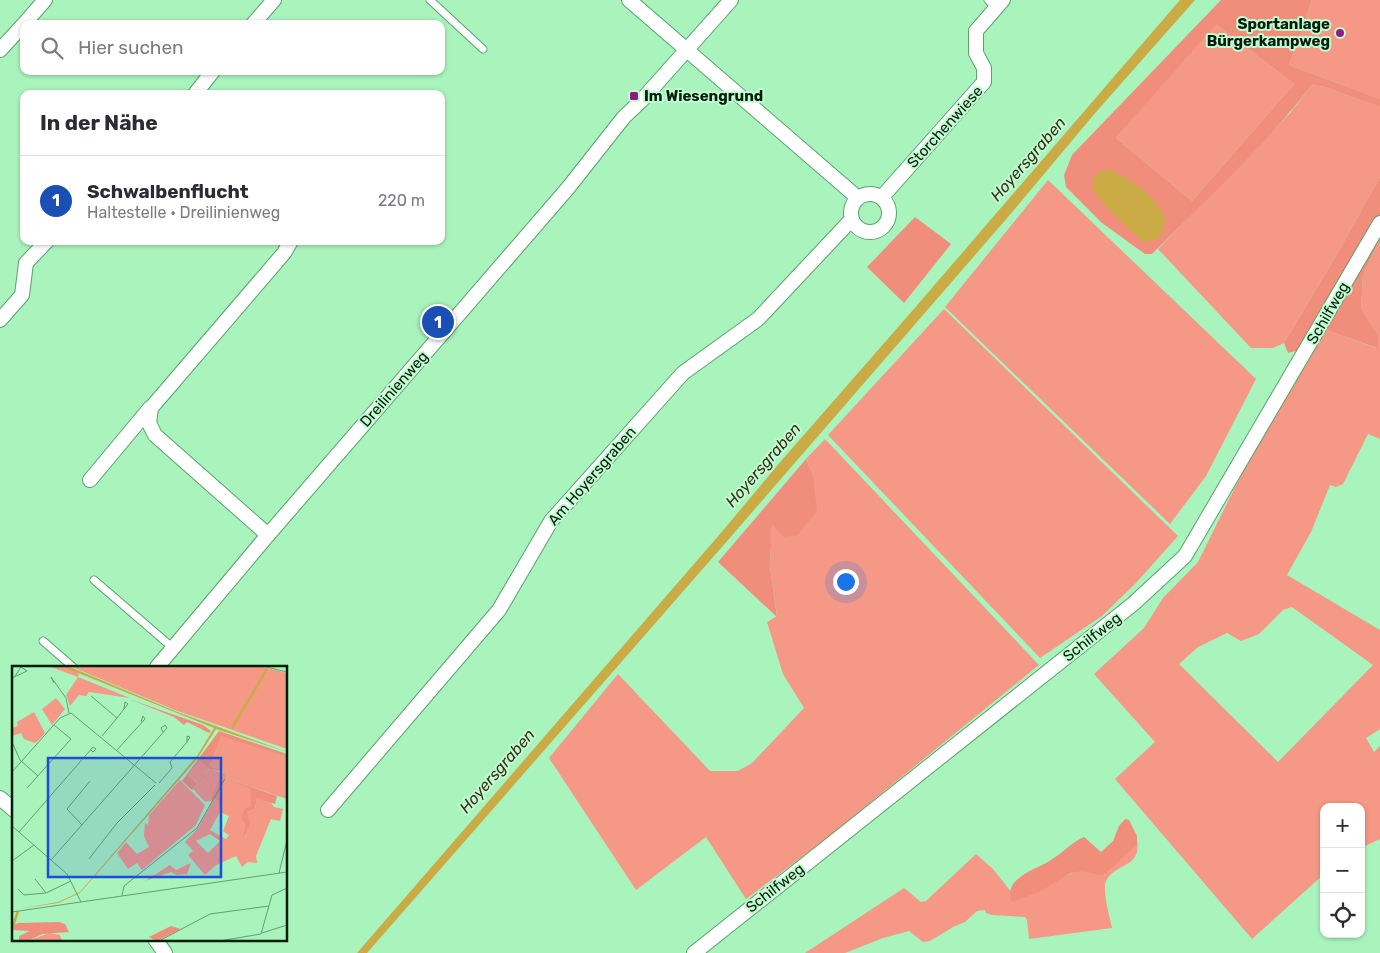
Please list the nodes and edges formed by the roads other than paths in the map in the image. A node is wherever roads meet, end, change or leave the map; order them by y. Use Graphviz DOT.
graph roads {
  1 [pos="45,0"];
  2 [pos="274,0"];
  3 [pos="430,0"];
  4 [pos="629,0"];
  5 [pos="731,0"];
  6 [pos="995,3"];
  7 [pos="28,20"];
  8 [pos="256,20"];
  9 [pos="20,28"];
  10 [pos="484,49"];
  11 [pos="687,49"];
  12 [pos="0,50"];
  13 [pos="210,75"];
  14 [pos="198,90"];
  15 [pos="882,197"];
  16 [pos="858,198"];
  17 [pos="852,219"];
  18 [pos="1380,223"];
  19 [pos="43,245"];
  20 [pos="289,245"];
  21 [pos="0,320"];
  22 [pos="151,408"];
  23 [pos="90,480"];
  24 [pos="268,535"];
  25 [pos="94,580"];
  26 [pos="43,641"];
  27 [pos="173,648"];
  28 [pos="72,666"];
  29 [pos="158,666"];
  30 [pos="0,798"];
  31 [pos="12,808"];
  32 [pos="328,810"];
  33 [pos="156,940"];
  34 [pos="165,953"];
  35 [pos="694,953"];
  1 -- 7 [label="street"];
  2 -- 8 [label="street"];
  3 -- 10 [label="lane"];
  4 -- 11 [label="street"];
  5 -- 11 [label="street, Dreilinienweg"];
  6 -- 15 [label="street, Storchenwiese"];
  9 -- 12 [label="street"];
  11 -- 16 [label="street"];
  11 -- 24 [label="street, Dreilinienweg"];
  13 -- 14 [label="street"];
  15 -- 16 [label="street"];
  15 -- 17 [label="street"];
  16 -- 17 [label="street"];
  17 -- 32 [label="street, Am Hoyersgraben"];
  18 -- 35 [label="street, Schilfweg"];
  19 -- 21 [label="street"];
  20 -- 22 [label="street"];
  22 -- 23 [label="street"];
  22 -- 24 [label="street"];
  24 -- 27 [label="street, Dreilinienweg"];
  25 -- 27 [label="lane"];
  26 -- 28 [label="lane"];
  27 -- 29 [label="street, Dreilinienweg"];
  30 -- 31 [label="street"];
  33 -- 34 [label="street"];
}
